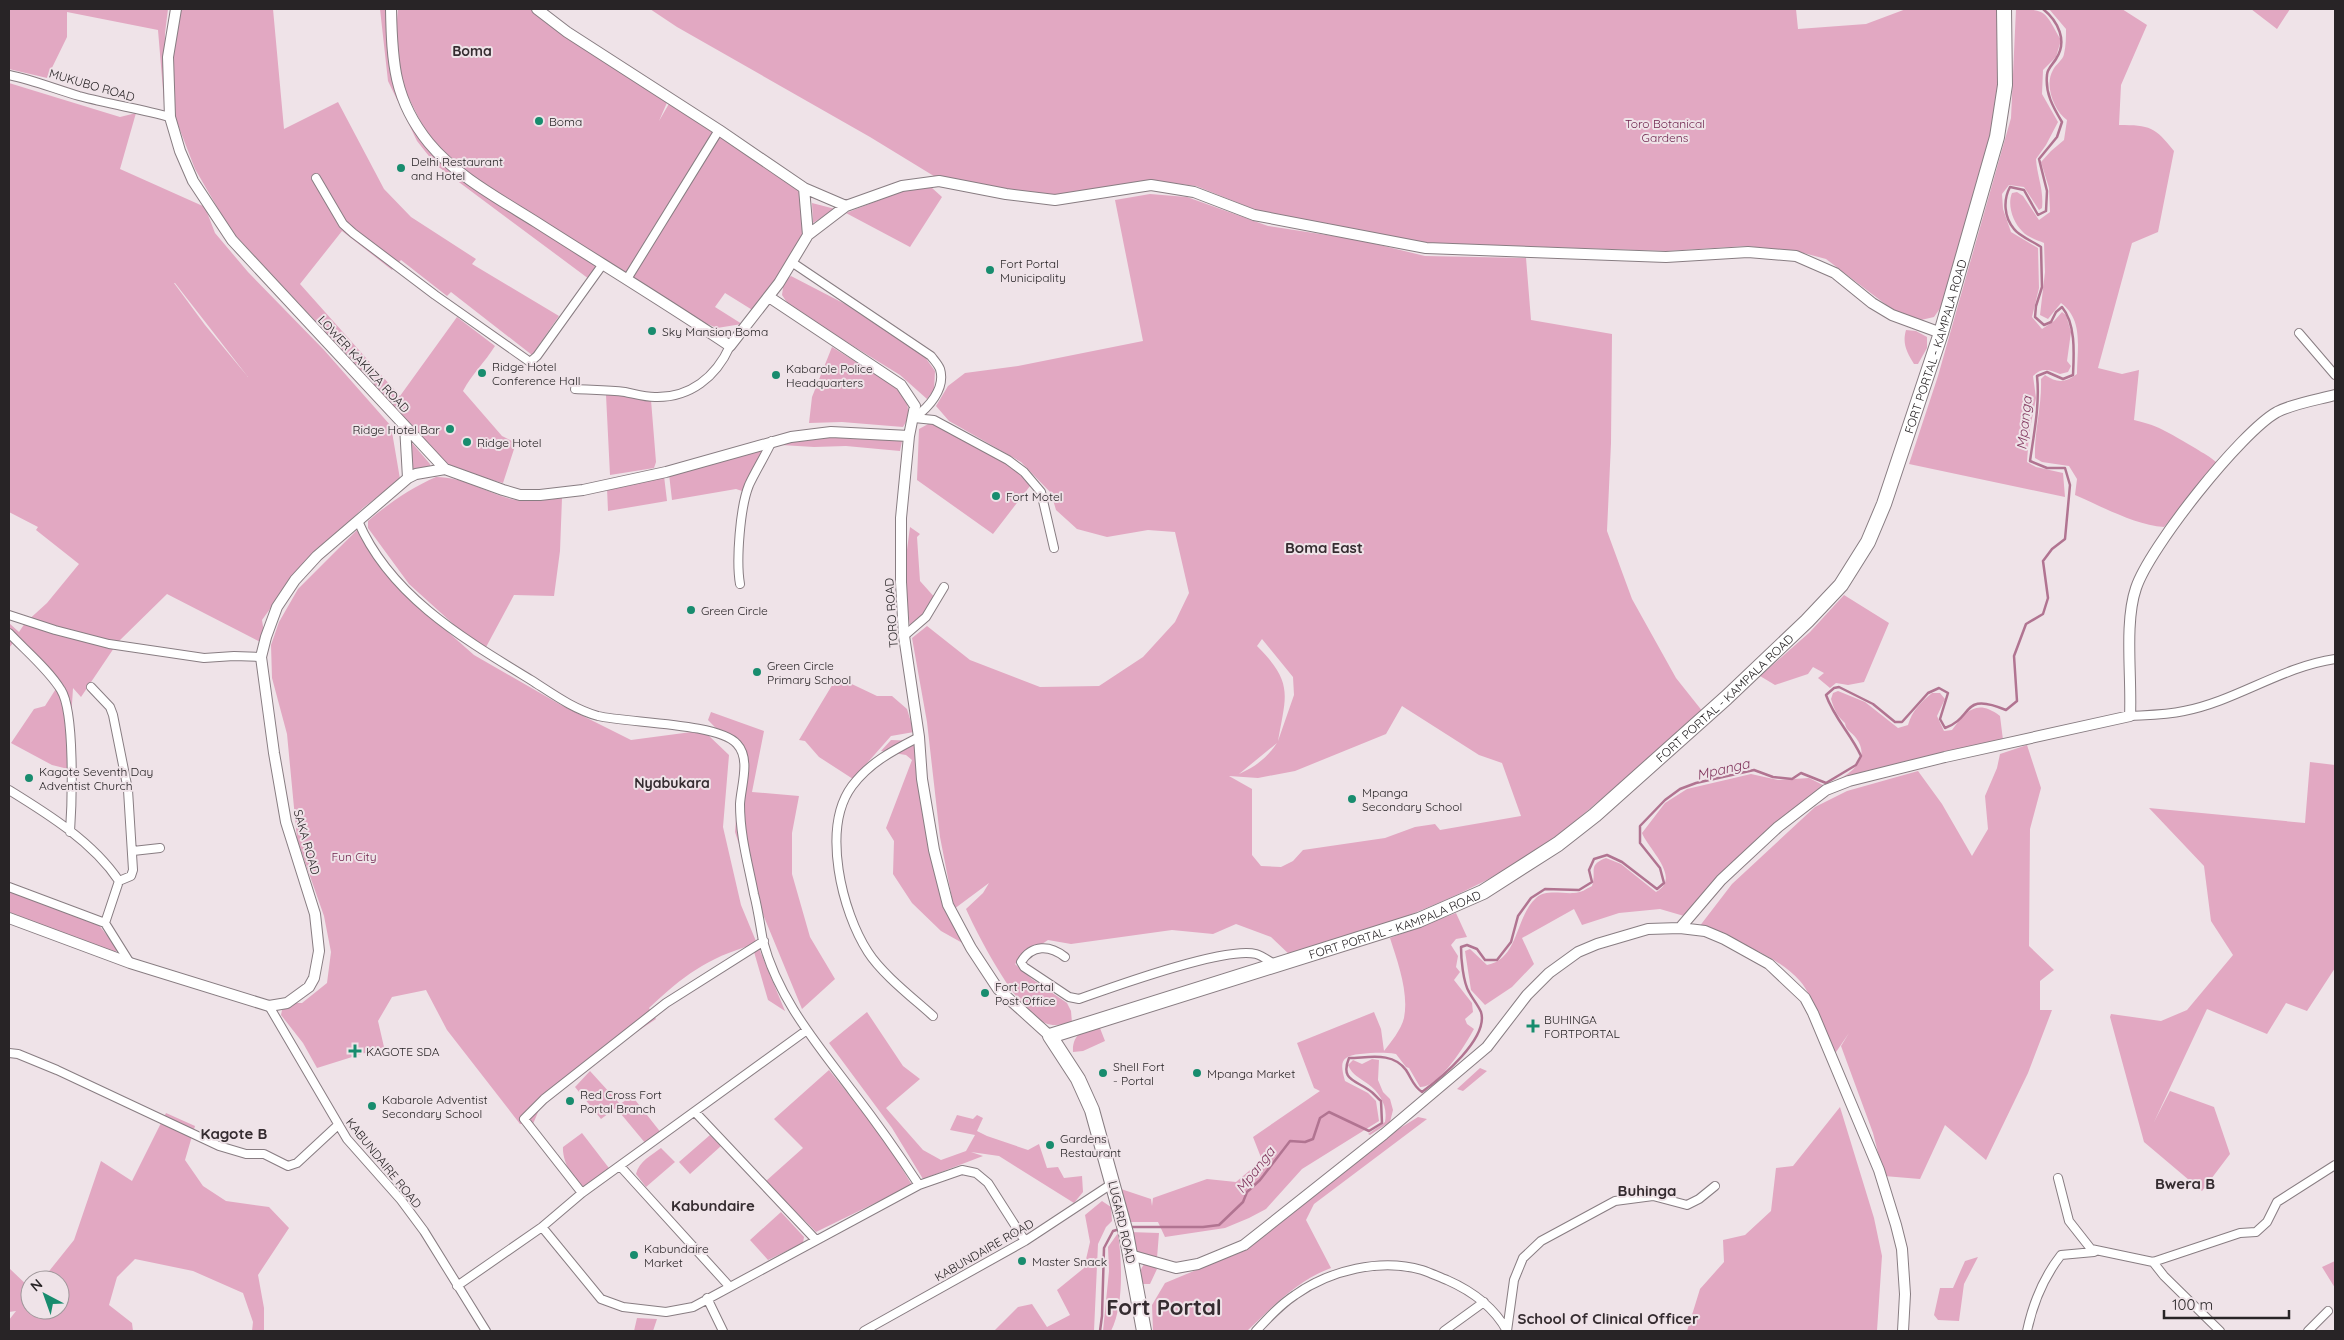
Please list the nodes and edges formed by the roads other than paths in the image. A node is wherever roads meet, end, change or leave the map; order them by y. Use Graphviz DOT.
graph roads {
  1 [pos="176,9"];
  2 [pos="391,9"];
  3 [pos="537,9"];
  4 [pos="2004,9"];
  5 [pos="9,75"];
  6 [pos="170,117"];
  7 [pos="719,130"];
  8 [pos="316,178"];
  9 [pos="804,188"];
  10 [pos="846,206"];
  11 [pos="808,235"];
  12 [pos="793,262"];
  13 [pos="603,264"];
  14 [pos="627,279"];
  15 [pos="769,297"];
  16 [pos="1941,333"];
  17 [pos="2299,333"];
  18 [pos="730,346"];
  19 [pos="2335,375"];
  20 [pos="575,389"];
  21 [pos="2335,397"];
  22 [pos="914,418"];
  23 [pos="405,426"];
  24 [pos="909,436"];
  25 [pos="772,441"];
  26 [pos="445,469"];
  27 [pos="408,478"];
  28 [pos="358,520"];
  29 [pos="1054,548"];
  30 [pos="740,584"];
  31 [pos="944,587"];
  32 [pos="9,615"];
  33 [pos="9,633"];
  34 [pos="904,636"];
  35 [pos="261,657"];
  36 [pos="2335,659"];
  37 [pos="91,687"];
  38 [pos="2130,716"];
  39 [pos="919,737"];
  40 [pos="9,790"];
  41 [pos="70,832"];
  42 [pos="160,848"];
  43 [pos="133,851"];
  44 [pos="119,881"];
  45 [pos="9,887"];
  46 [pos="9,918"];
  47 [pos="105,923"];
  48 [pos="1680,928"];
  49 [pos="764,941"];
  50 [pos="1065,957"];
  51 [pos="130,964"];
  52 [pos="1276,965"];
  53 [pos="269,1006"];
  54 [pos="933,1016"];
  55 [pos="807,1030"];
  56 [pos="1050,1036"];
  57 [pos="9,1053"];
  58 [pos="695,1112"];
  59 [pos="338,1125"];
  60 [pos="2335,1165"];
  61 [pos="620,1166"];
  62 [pos="2058,1178"];
  63 [pos="1113,1183"];
  64 [pos="919,1185"];
  65 [pos="1715,1186"];
  66 [pos="582,1193"];
  67 [pos="542,1227"];
  68 [pos="816,1240"];
  69 [pos="1025,1241"];
  70 [pos="2094,1252"];
  71 [pos="1130,1255"];
  72 [pos="2153,1262"];
  73 [pos="457,1286"];
  74 [pos="730,1286"];
  75 [pos="707,1298"];
  76 [pos="1484,1302"];
  77 [pos="2328,1311"];
  78 [pos="486,1331"];
  79 [pos="723,1331"];
  80 [pos="864,1331"];
  81 [pos="1144,1331"];
  82 [pos="1256,1331"];
  83 [pos="1444,1331"];
  84 [pos="1507,1331"];
  85 [pos="1902,1331"];
  86 [pos="2028,1331"];
  87 [pos="2220,1331"];
  88 [pos="2308,1331"];
  1 -- 6 [label="main road, LOWER KAKIIZA ROAD"];
  2 -- 13 [label="main road"];
  3 -- 7 [label="main road"];
  4 -- 16 [label="highway, FORT PORTAL - KAMPALA ROAD"];
  5 -- 6 [label="street, MUKUBO ROAD"];
  6 -- 23 [label="main road, LOWER KAKIIZA ROAD"];
  7 -- 9 [label="main road"];
  7 -- 14 [label="street"];
  8 -- 13 [label="street"];
  9 -- 10 [label="main road"];
  9 -- 11 [label="main road"];
  10 -- 11 [label="main road"];
  10 -- 16 [label="main road"];
  11 -- 12 [label="main road"];
  12 -- 15 [label="main road"];
  12 -- 22 [label="street"];
  13 -- 14 [label="main road"];
  14 -- 18 [label="main road"];
  15 -- 18 [label="main road"];
  15 -- 22 [label="main road, TORO ROAD"];
  16 -- 52 [label="highway, FORT PORTAL - KAMPALA ROAD"];
  17 -- 19 [label="street"];
  18 -- 20 [label="street"];
  21 -- 38 [label="main road"];
  22 -- 24 [label="main road, TORO ROAD"];
  22 -- 29 [label="street"];
  23 -- 26 [label="main road, LOWER KAKIIZA ROAD"];
  23 -- 27 [label="main road"];
  24 -- 25 [label="main road, LOWER KAKIIZA ROAD"];
  24 -- 34 [label="main road, TORO ROAD"];
  25 -- 26 [label="main road, LOWER KAKIIZA ROAD"];
  25 -- 30 [label="street"];
  26 -- 27 [label="main road, SAKA ROAD"];
  27 -- 28 [label="main road, SAKA ROAD"];
  28 -- 35 [label="main road, SAKA ROAD"];
  28 -- 49 [label="street"];
  31 -- 34 [label="street"];
  32 -- 35 [label="street"];
  33 -- 41 [label="street"];
  34 -- 39 [label="main road, TORO ROAD"];
  35 -- 53 [label="main road, SAKA ROAD"];
  36 -- 38 [label="street"];
  37 -- 43 [label="street"];
  38 -- 48 [label="main road"];
  39 -- 54 [label="street"];
  39 -- 56 [label="main road, TORO ROAD"];
  40 -- 41 [label="street"];
  41 -- 44 [label="street"];
  42 -- 43 [label="street"];
  43 -- 44 [label="street"];
  44 -- 47 [label="street"];
  45 -- 47 [label="street"];
  46 -- 51 [label="main road"];
  47 -- 51 [label="street"];
  48 -- 71 [label="main road"];
  48 -- 85 [label="main road"];
  49 -- 55 [label="street"];
  49 -- 66 [label="street"];
  50 -- 52 [label="street"];
  51 -- 53 [label="main road"];
  52 -- 56 [label="highway, FORT PORTAL - KAMPALA ROAD"];
  53 -- 59 [label="street, KABUNDAIRE ROAD"];
  55 -- 58 [label="street"];
  55 -- 64 [label="street"];
  56 -- 63 [label="highway, LUGARD ROAD"];
  57 -- 59 [label="street"];
  58 -- 61 [label="street"];
  58 -- 68 [label="street"];
  59 -- 73 [label="street, KABUNDAIRE ROAD"];
  60 -- 72 [label="street"];
  61 -- 66 [label="street"];
  61 -- 74 [label="street"];
  62 -- 70 [label="street"];
  63 -- 69 [label="street, KABUNDAIRE ROAD"];
  63 -- 71 [label="highway, LUGARD ROAD"];
  64 -- 68 [label="street"];
  64 -- 69 [label="street"];
  65 -- 84 [label="street"];
  66 -- 67 [label="street"];
  67 -- 73 [label="street"];
  67 -- 75 [label="street"];
  68 -- 74 [label="street"];
  69 -- 80 [label="street, KABUNDAIRE ROAD"];
  70 -- 72 [label="street"];
  70 -- 86 [label="street"];
  71 -- 81 [label="highway, LUGARD ROAD"];
  72 -- 87 [label="street"];
  73 -- 78 [label="street, KABUNDAIRE ROAD"];
  74 -- 75 [label="street"];
  75 -- 79 [label="street"];
  76 -- 82 [label="street"];
  76 -- 83 [label="street"];
  76 -- 84 [label="street"];
  77 -- 88 [label="street"];
}
